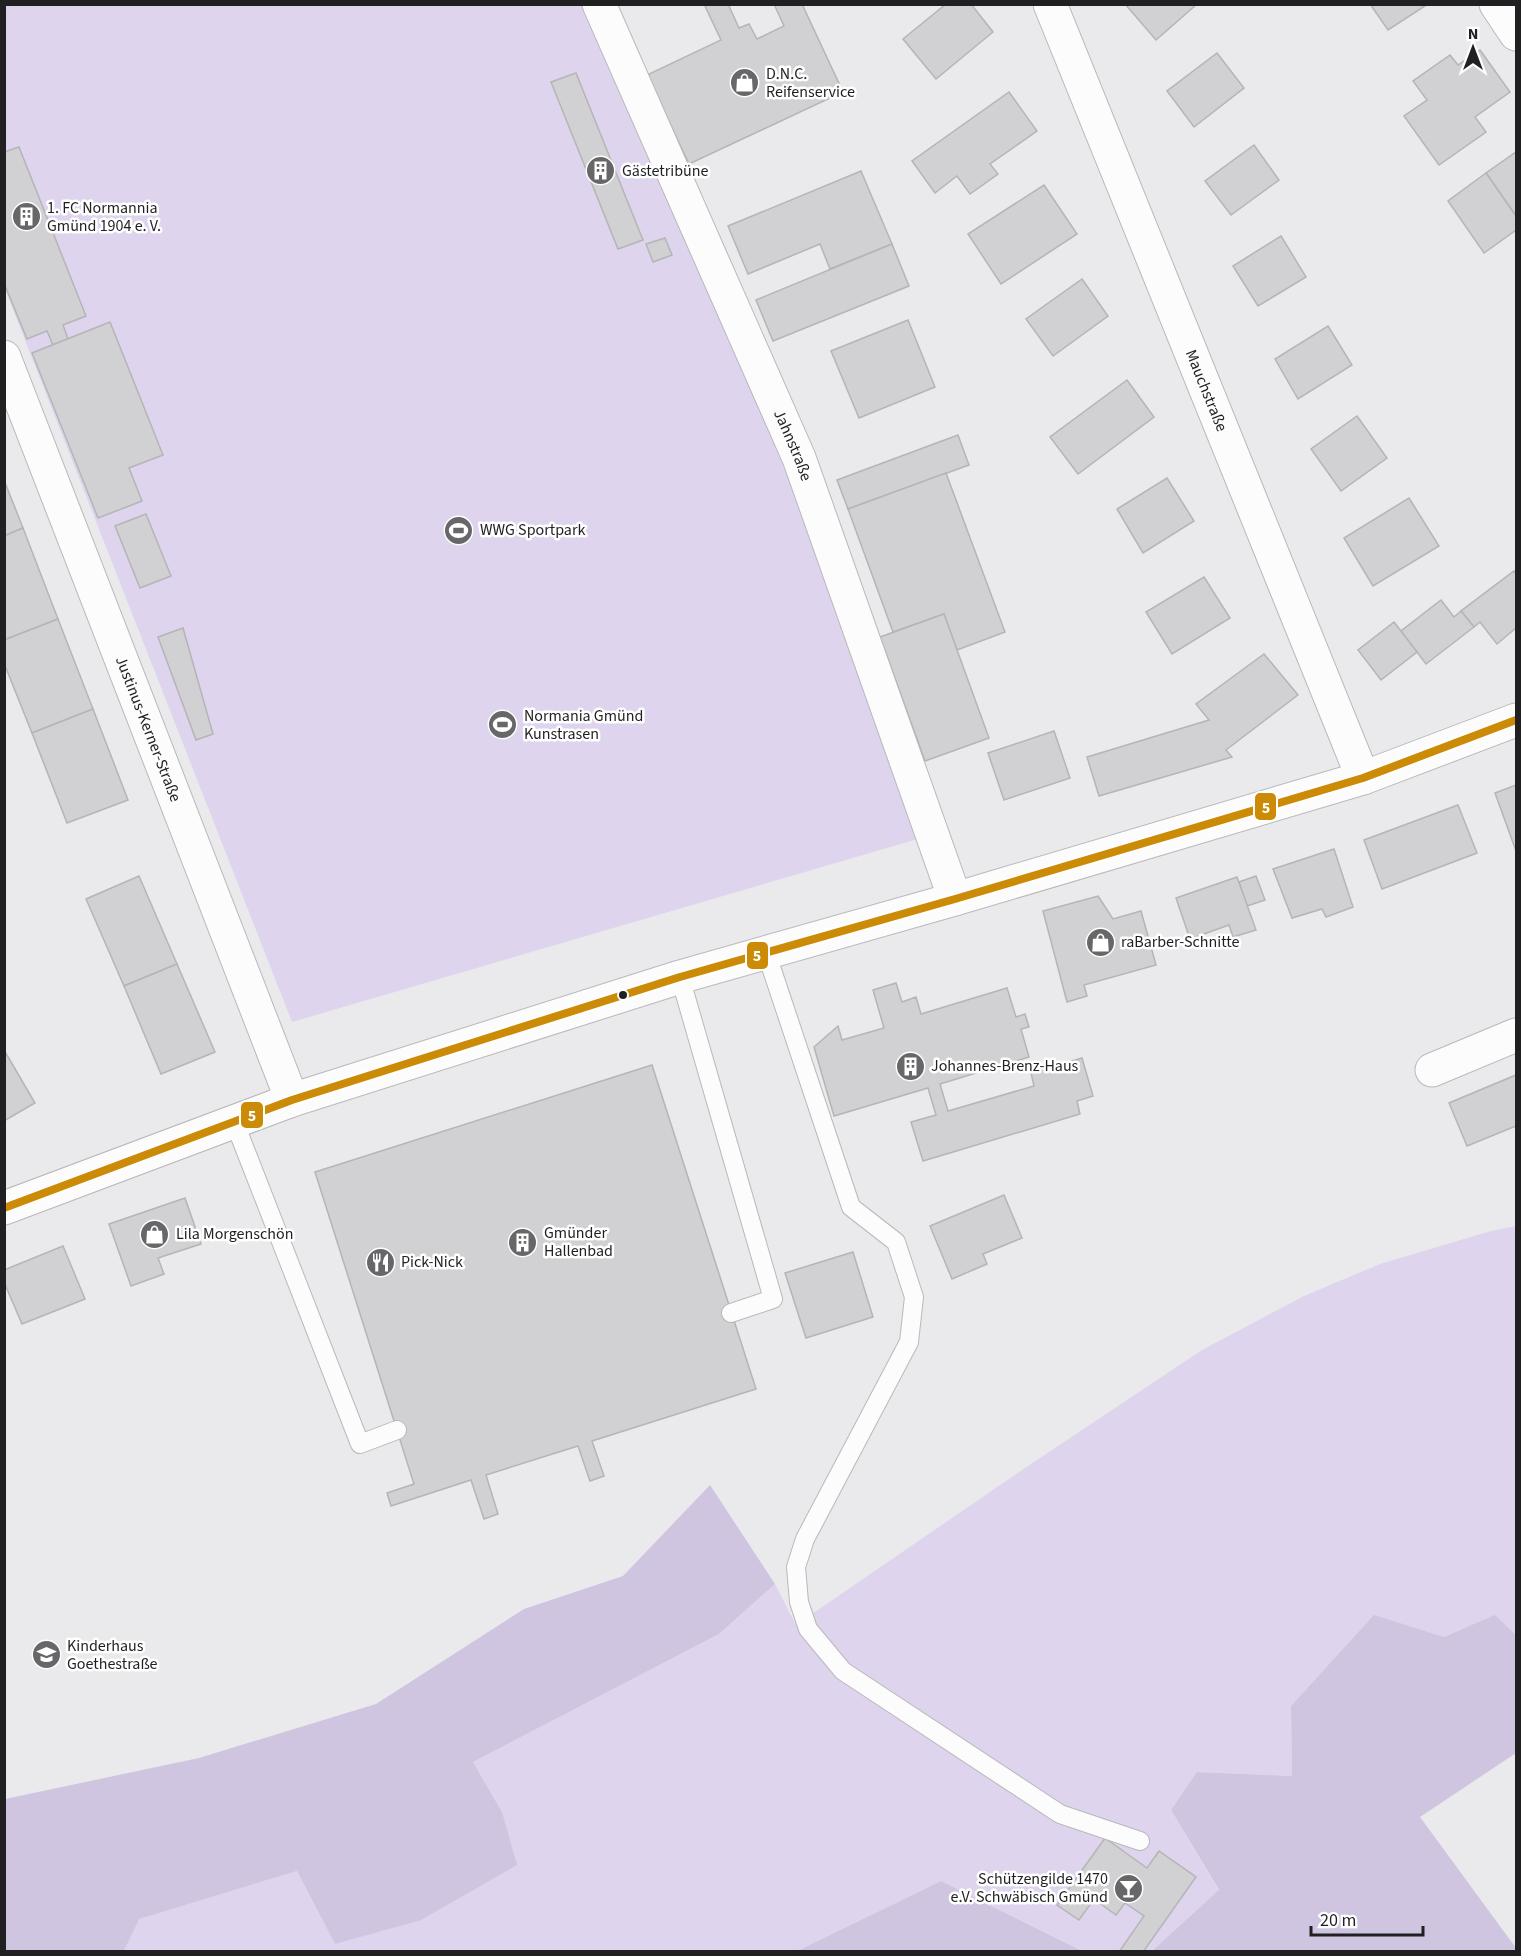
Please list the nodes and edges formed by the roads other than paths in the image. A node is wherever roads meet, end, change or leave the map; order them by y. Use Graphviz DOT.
graph roads {
  1 [pos="599,4"];
  2 [pos="1050,4"];
  3 [pos="1496,4"];
  4 [pos="1516,34"];
  5 [pos="4,357"];
  6 [pos="1516,720"];
  7 [pos="1363,778"];
  8 [pos="955,899"];
  9 [pos="766,952"];
  10 [pos="680,977"];
  11 [pos="1516,1035"];
  12 [pos="1432,1070"];
  13 [pos="292,1100"];
  14 [pos="234,1121"];
  15 [pos="4,1208"];
  16 [pos="731,1313"];
  17 [pos="397,1430"];
  18 [pos="1140,1841"];
  1 -- 8 [label="street, Jahnstraße"];
  2 -- 7 [label="street, Mauchstraße"];
  3 -- 4 [label="street"];
  5 -- 13 [label="street, Justinus-Kerner-Straße"];
  6 -- 7 [label="street"];
  7 -- 8 [label="street"];
  8 -- 9 [label="street"];
  9 -- 10 [label="street"];
  9 -- 18 [label="lane"];
  10 -- 13 [label="street"];
  10 -- 16 [label="lane"];
  11 -- 12 [label="street"];
  13 -- 14 [label="street"];
  14 -- 15 [label="street"];
  14 -- 17 [label="lane"];
}
